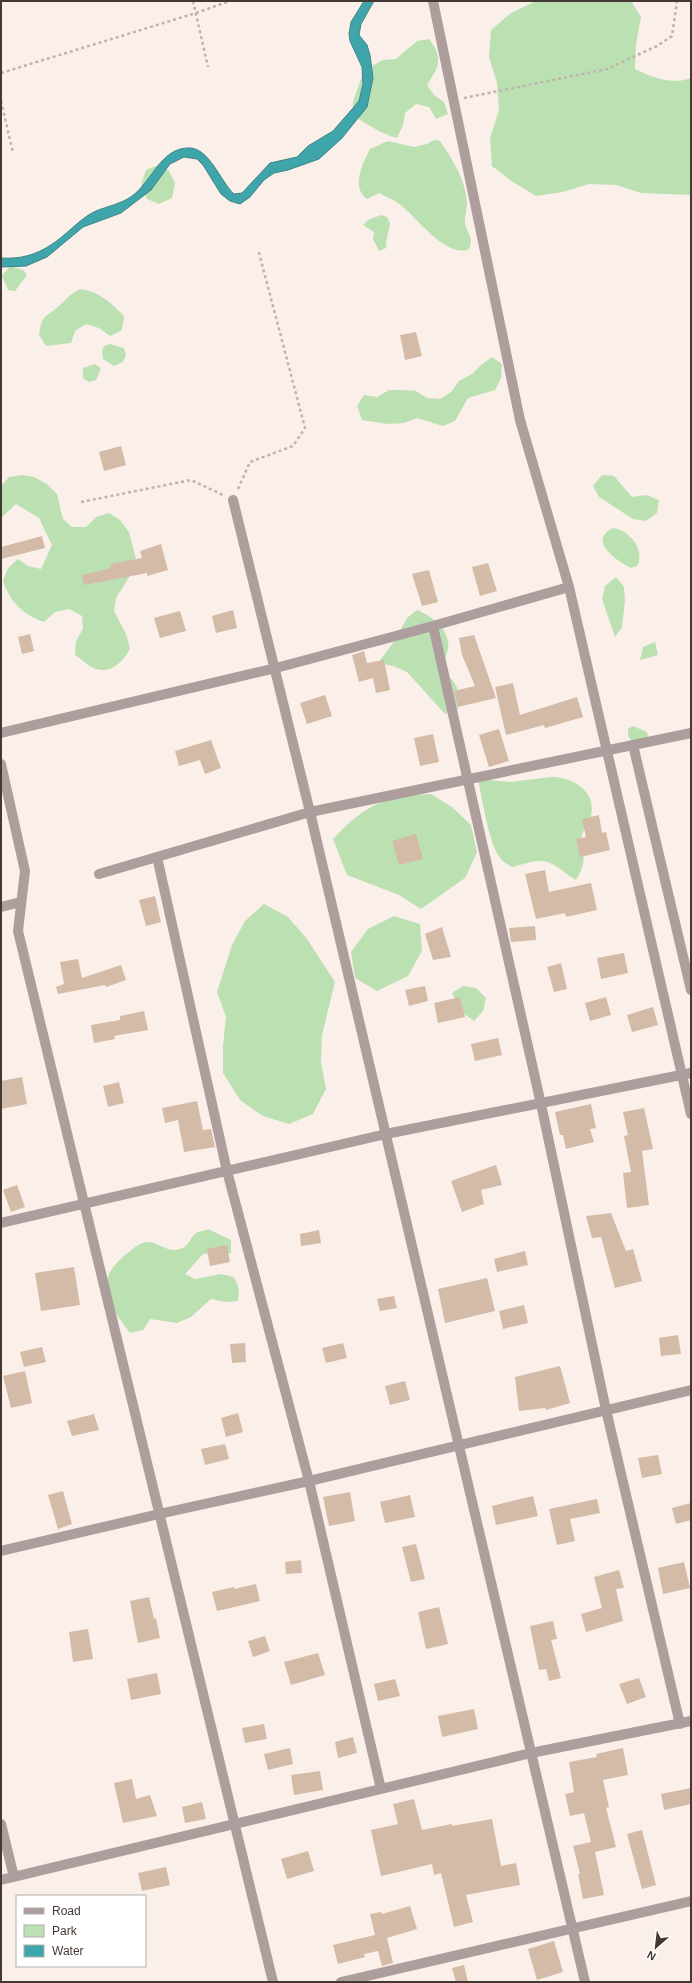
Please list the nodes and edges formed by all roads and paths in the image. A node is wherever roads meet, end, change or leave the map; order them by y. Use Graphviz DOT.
graph roads {
  1 [pos="193,1"];
  2 [pos="230,1"];
  3 [pos="433,1"];
  4 [pos="677,1"];
  5 [pos="196,13"];
  6 [pos="208,68"];
  7 [pos="1,73"];
  8 [pos="455,100"];
  9 [pos="1,101"];
  10 [pos="14,153"];
  11 [pos="258,249"];
  12 [pos="232,500"];
  13 [pos="81,502"];
  14 [pos="570,587"];
  15 [pos="433,626"];
  16 [pos="276,668"];
  17 [pos="1,733"];
  18 [pos="691,733"];
  19 [pos="633,745"];
  20 [pos="607,750"];
  21 [pos="1,764"];
  22 [pos="467,778"];
  23 [pos="310,812"];
  24 [pos="157,857"];
  25 [pos="98,874"];
  26 [pos="22,902"];
  27 [pos="1,907"];
  28 [pos="691,990"];
  29 [pos="686,1074"];
  30 [pos="541,1104"];
  31 [pos="691,1114"];
  32 [pos="386,1134"];
  33 [pos="227,1171"];
  34 [pos="84,1204"];
  35 [pos="1,1223"];
  36 [pos="691,1390"];
  37 [pos="606,1410"];
  38 [pos="459,1444"];
  39 [pos="309,1481"];
  40 [pos="159,1514"];
  41 [pos="1,1551"];
  42 [pos="691,1722"];
  43 [pos="680,1724"];
  44 [pos="531,1753"];
  45 [pos="382,1789"];
  46 [pos="1,1824"];
  47 [pos="234,1824"];
  48 [pos="14,1877"];
  49 [pos="1,1880"];
  50 [pos="691,1902"];
  51 [pos="572,1928"];
  52 [pos="273,1982"];
  53 [pos="341,1982"];
  54 [pos="585,1982"];
  1 -- 5 [label="path"];
  2 -- 5 [label="path"];
  3 -- 8 [label="street"];
  4 -- 8 [label="path"];
  5 -- 6 [label="path"];
  5 -- 7 [label="path"];
  8 -- 14 [label="street"];
  9 -- 10 [label="path"];
  11 -- 12 [label="path"];
  12 -- 13 [label="path"];
  12 -- 16 [label="street"];
  14 -- 15 [label="street"];
  14 -- 20 [label="street"];
  15 -- 16 [label="street"];
  15 -- 22 [label="street"];
  16 -- 17 [label="street"];
  16 -- 23 [label="street"];
  18 -- 19 [label="street"];
  19 -- 20 [label="street"];
  19 -- 28 [label="street"];
  20 -- 22 [label="street"];
  20 -- 29 [label="street"];
  21 -- 26 [label="street"];
  22 -- 23 [label="street"];
  22 -- 30 [label="street"];
  23 -- 24 [label="street"];
  23 -- 32 [label="street"];
  24 -- 25 [label="street"];
  24 -- 33 [label="street"];
  26 -- 27 [label="street"];
  26 -- 34 [label="street"];
  29 -- 30 [label="street"];
  29 -- 31 [label="street"];
  30 -- 32 [label="street"];
  30 -- 37 [label="street"];
  32 -- 33 [label="street"];
  32 -- 38 [label="street"];
  33 -- 34 [label="street"];
  33 -- 39 [label="street"];
  34 -- 35 [label="street"];
  34 -- 40 [label="street"];
  36 -- 37 [label="street"];
  37 -- 38 [label="street"];
  37 -- 43 [label="street"];
  38 -- 39 [label="street"];
  38 -- 44 [label="street"];
  39 -- 40 [label="street"];
  39 -- 45 [label="street"];
  40 -- 41 [label="street"];
  40 -- 47 [label="street"];
  42 -- 43 [label="street"];
  43 -- 44 [label="street"];
  44 -- 45 [label="street"];
  44 -- 51 [label="street"];
  45 -- 47 [label="street"];
  46 -- 48 [label="street"];
  47 -- 48 [label="street"];
  47 -- 52 [label="street"];
  48 -- 49 [label="street"];
  50 -- 51 [label="street"];
  51 -- 53 [label="street"];
  51 -- 54 [label="street"];
}
